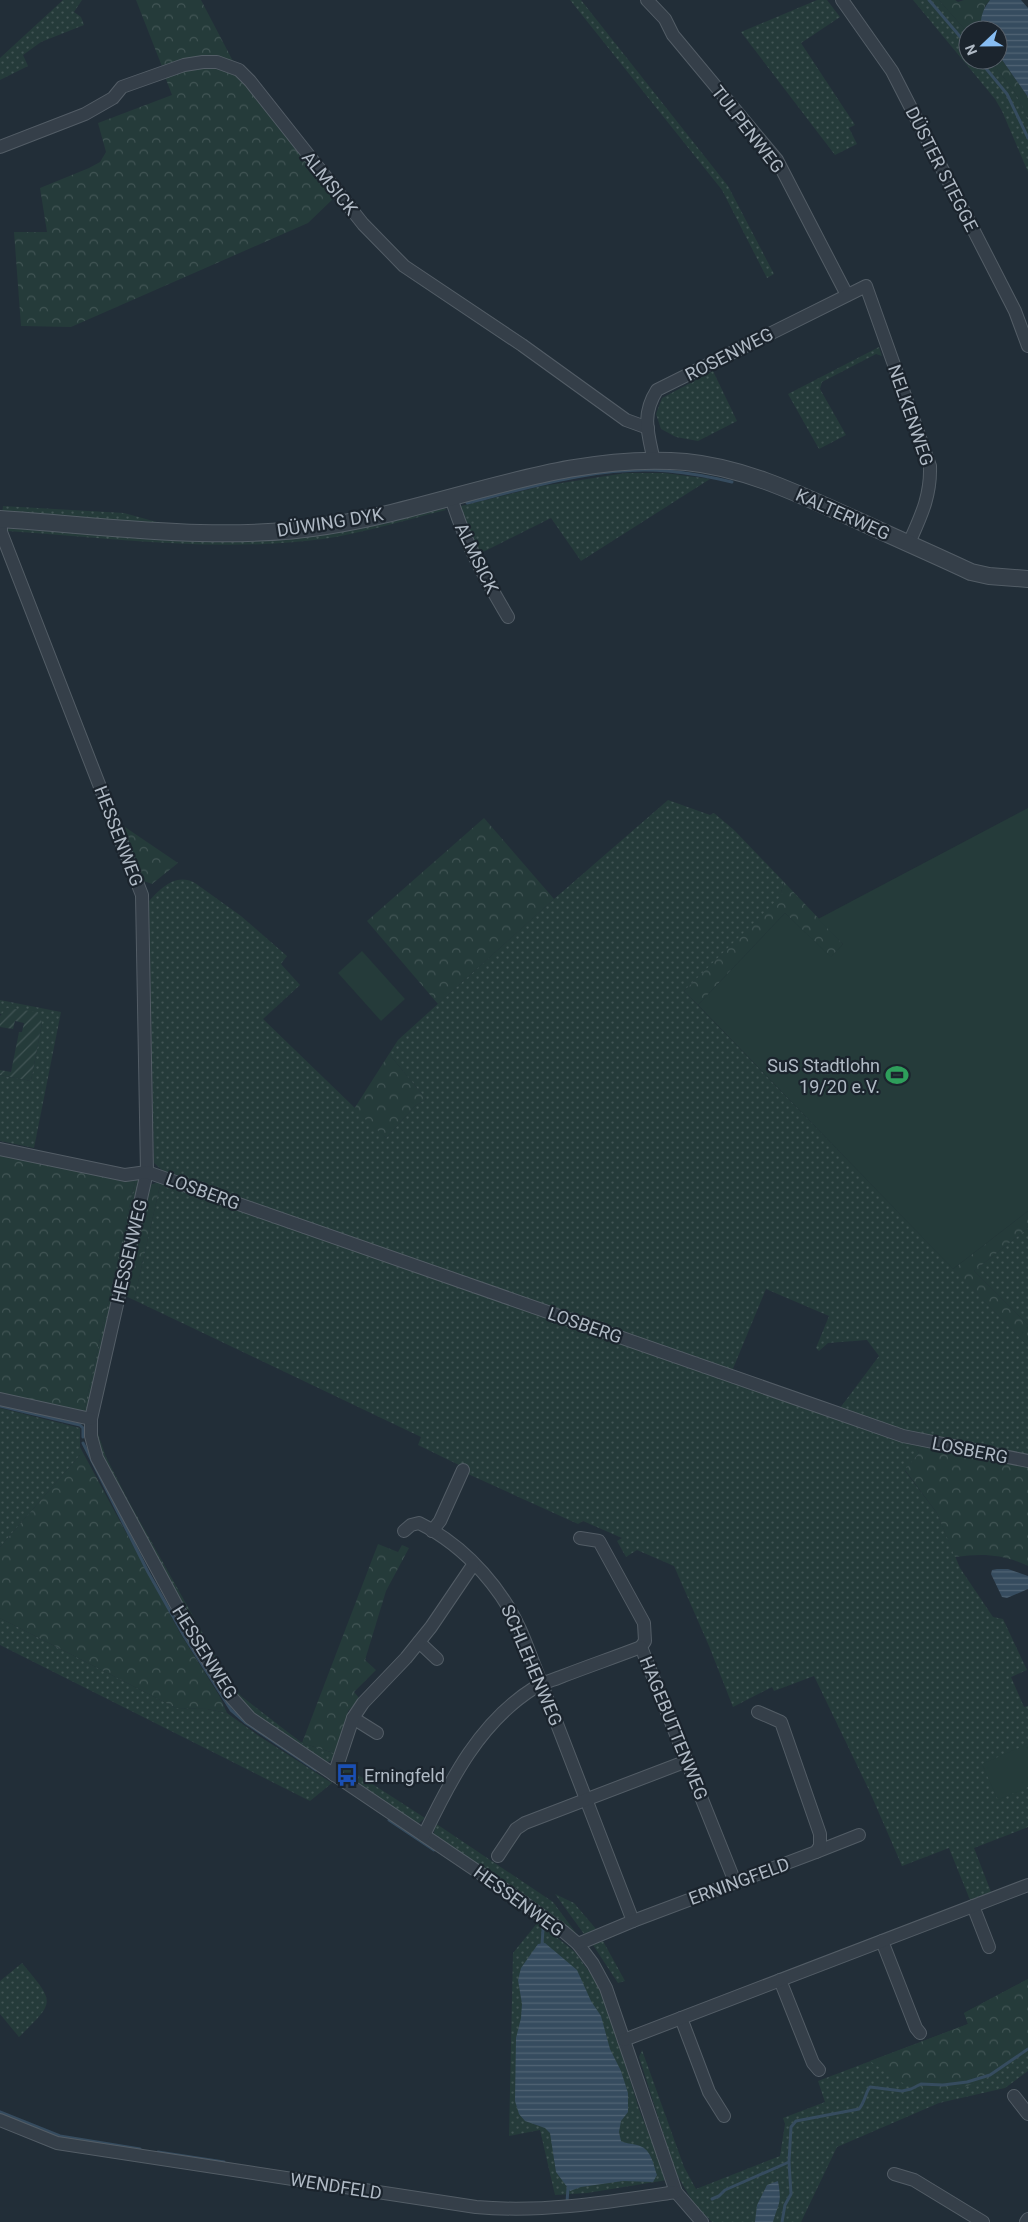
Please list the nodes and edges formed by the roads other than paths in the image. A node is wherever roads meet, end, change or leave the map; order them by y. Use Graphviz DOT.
graph roads {
  1 [pos="648,0"];
  2 [pos="842,0"];
  3 [pos="0,147"];
  4 [pos="866,286"];
  5 [pos="847,295"];
  6 [pos="1028,346"];
  7 [pos="648,428"];
  8 [pos="654,461"];
  9 [pos="451,497"];
  10 [pos="0,519"];
  11 [pos="909,543"];
  12 [pos="1028,580"];
  13 [pos="508,617"];
  14 [pos="0,1149"];
  15 [pos="147,1172"];
  16 [pos="0,1399"];
  17 [pos="91,1419"];
  18 [pos="1028,1461"];
  19 [pos="463,1470"];
  20 [pos="404,1531"];
  21 [pos="432,1531"];
  22 [pos="580,1538"];
  23 [pos="473,1565"];
  24 [pos="419,1642"];
  25 [pos="642,1647"];
  26 [pos="436,1659"];
  27 [pos="542,1684"];
  28 [pos="758,1712"];
  29 [pos="353,1718"];
  30 [pos="376,1733"];
  31 [pos="686,1761"];
  32 [pos="334,1775"];
  33 [pos="586,1800"];
  34 [pos="424,1835"];
  35 [pos="859,1836"];
  36 [pos="818,1847"];
  37 [pos="498,1856"];
  38 [pos="735,1882"];
  39 [pos="1028,1885"];
  40 [pos="973,1906"];
  41 [pos="633,1921"];
  42 [pos="882,1941"];
  43 [pos="578,1944"];
  44 [pos="989,1947"];
  45 [pos="780,1980"];
  46 [pos="681,2018"];
  47 [pos="920,2033"];
  48 [pos="624,2040"];
  49 [pos="818,2070"];
  50 [pos="1014,2096"];
  51 [pos="1028,2114"];
  52 [pos="724,2116"];
  53 [pos="0,2120"];
  54 [pos="894,2174"];
  55 [pos="676,2192"];
  56 [pos="1028,2219"];
  57 [pos="702,2222"];
  58 [pos="983,2222"];
  59 [pos="1026,2222"];
  1 -- 5 [label="street, TULPENWEG"];
  2 -- 6 [label="street, DÜSTER STEGGE"];
  3 -- 7 [label="street, ALMSICK"];
  4 -- 5 [label="street, ROSENWEG"];
  4 -- 11 [label="street, NELKENWEG"];
  5 -- 7 [label="street, ROSENWEG"];
  7 -- 8 [label="street, ROSENWEG"];
  8 -- 9 [label="street, DÜWING DYK"];
  8 -- 11 [label="street, KALTERWEG"];
  9 -- 10 [label="street, DÜWING DYK"];
  9 -- 13 [label="street, ALMSICK"];
  10 -- 15 [label="street, HESSENWEG"];
  11 -- 12 [label="street, KALTERWEG"];
  14 -- 15 [label="street, HESSENWEG"];
  15 -- 17 [label="street, HESSENWEG"];
  15 -- 18 [label="street, LOSBERG"];
  16 -- 17 [label="street"];
  17 -- 32 [label="street, HESSENWEG"];
  19 -- 21 [label="street"];
  20 -- 21 [label="street, SCHLEHENWEG"];
  21 -- 23 [label="street, SCHLEHENWEG"];
  22 -- 25 [label="street, HAGEBUTTENWEG"];
  23 -- 24 [label="street"];
  23 -- 27 [label="street, SCHLEHENWEG"];
  24 -- 26 [label="street"];
  24 -- 29 [label="street"];
  25 -- 27 [label="street"];
  25 -- 31 [label="street, HAGEBUTTENWEG"];
  27 -- 33 [label="street, SCHLEHENWEG"];
  27 -- 34 [label="street"];
  28 -- 36 [label="street"];
  29 -- 30 [label="street"];
  29 -- 32 [label="street"];
  31 -- 33 [label="street"];
  31 -- 38 [label="street, HAGEBUTTENWEG"];
  32 -- 34 [label="street, HESSENWEG"];
  33 -- 37 [label="street"];
  33 -- 41 [label="street, SCHLEHENWEG"];
  34 -- 43 [label="street, HESSENWEG"];
  35 -- 36 [label="street, ERNINGFELD"];
  36 -- 38 [label="street, ERNINGFELD"];
  38 -- 41 [label="street, ERNINGFELD"];
  39 -- 40 [label="street"];
  40 -- 42 [label="street"];
  40 -- 44 [label="street"];
  41 -- 43 [label="street, ERNINGFELD"];
  42 -- 45 [label="street"];
  42 -- 47 [label="street"];
  43 -- 48 [label="street, HESSENWEG"];
  45 -- 46 [label="street"];
  45 -- 49 [label="street"];
  46 -- 48 [label="street"];
  46 -- 52 [label="street"];
  48 -- 55 [label="street, HESSENWEG"];
  50 -- 51 [label="street"];
  53 -- 55 [label="street, WENDFELD"];
  54 -- 58 [label="street"];
  55 -- 57 [label="street, HESSENWEG"];
  56 -- 59 [label="street"];
}
